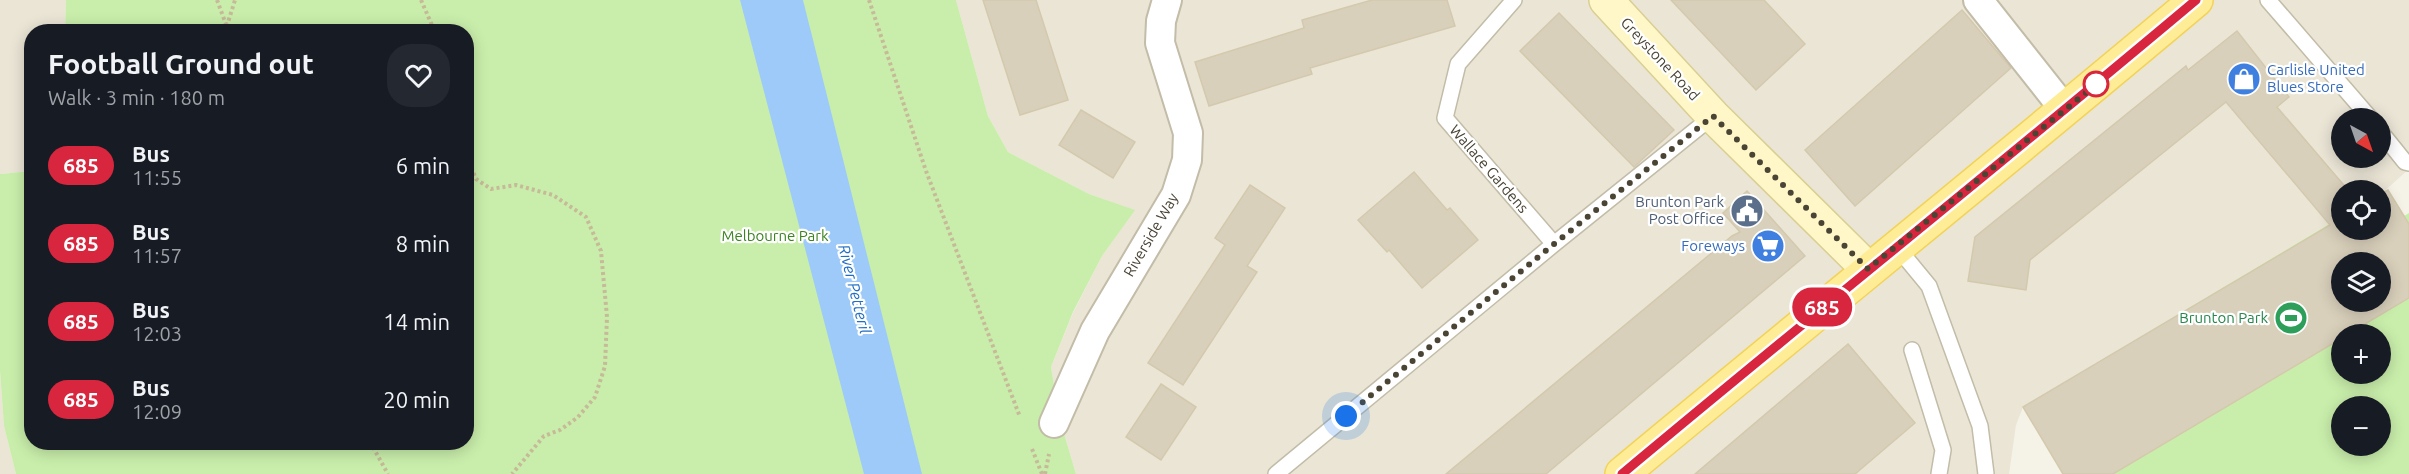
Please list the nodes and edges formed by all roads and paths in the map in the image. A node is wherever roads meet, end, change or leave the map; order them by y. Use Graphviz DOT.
graph roads {
  1 [pos="217,0"];
  2 [pos="236,0"];
  3 [pos="421,0"];
  4 [pos="869,0"];
  5 [pos="1167,0"];
  6 [pos="1514,0"];
  7 [pos="1605,0"];
  8 [pos="1978,0"];
  9 [pos="2196,0"];
  10 [pos="2268,0"];
  11 [pos="224,24"];
  12 [pos="228,24"];
  13 [pos="432,24"];
  14 [pos="2361,108"];
  15 [pos="2066,110"];
  16 [pos="1713,116"];
  17 [pos="2391,145"];
  18 [pos="2409,163"];
  19 [pos="474,175"];
  20 [pos="1554,244"];
  21 [pos="1896,246"];
  22 [pos="1868,269"];
  23 [pos="1912,350"];
  24 [pos="1021,420"];
  25 [pos="1054,423"];
  26 [pos="1029,442"];
  27 [pos="374,450"];
  28 [pos="388,474"];
  29 [pos="512,474"];
  30 [pos="1042,474"];
  31 [pos="1276,474"];
  32 [pos="1622,474"];
  33 [pos="1939,474"];
  34 [pos="1986,474"];
  1 -- 11 [label="path"];
  2 -- 12 [label="path"];
  3 -- 13 [label="path"];
  4 -- 24 [label="path"];
  5 -- 25 [label="street, Riverside Way"];
  6 -- 20 [label="lane, Wallace Gardens"];
  7 -- 16 [label="street, Greystone Road"];
  8 -- 15 [label="street"];
  9 -- 15 [label="main road"];
  10 -- 14 [label="lane"];
  15 -- 21 [label="main road"];
  16 -- 20 [label="lane"];
  16 -- 22 [label="street, Greystone Road"];
  17 -- 18 [label="lane"];
  19 -- 29 [label="path"];
  20 -- 31 [label="lane"];
  21 -- 22 [label="main road"];
  21 -- 34 [label="lane"];
  22 -- 32 [label="main road"];
  23 -- 33 [label="lane"];
  26 -- 30 [label="path"];
  27 -- 28 [label="path"];
}
